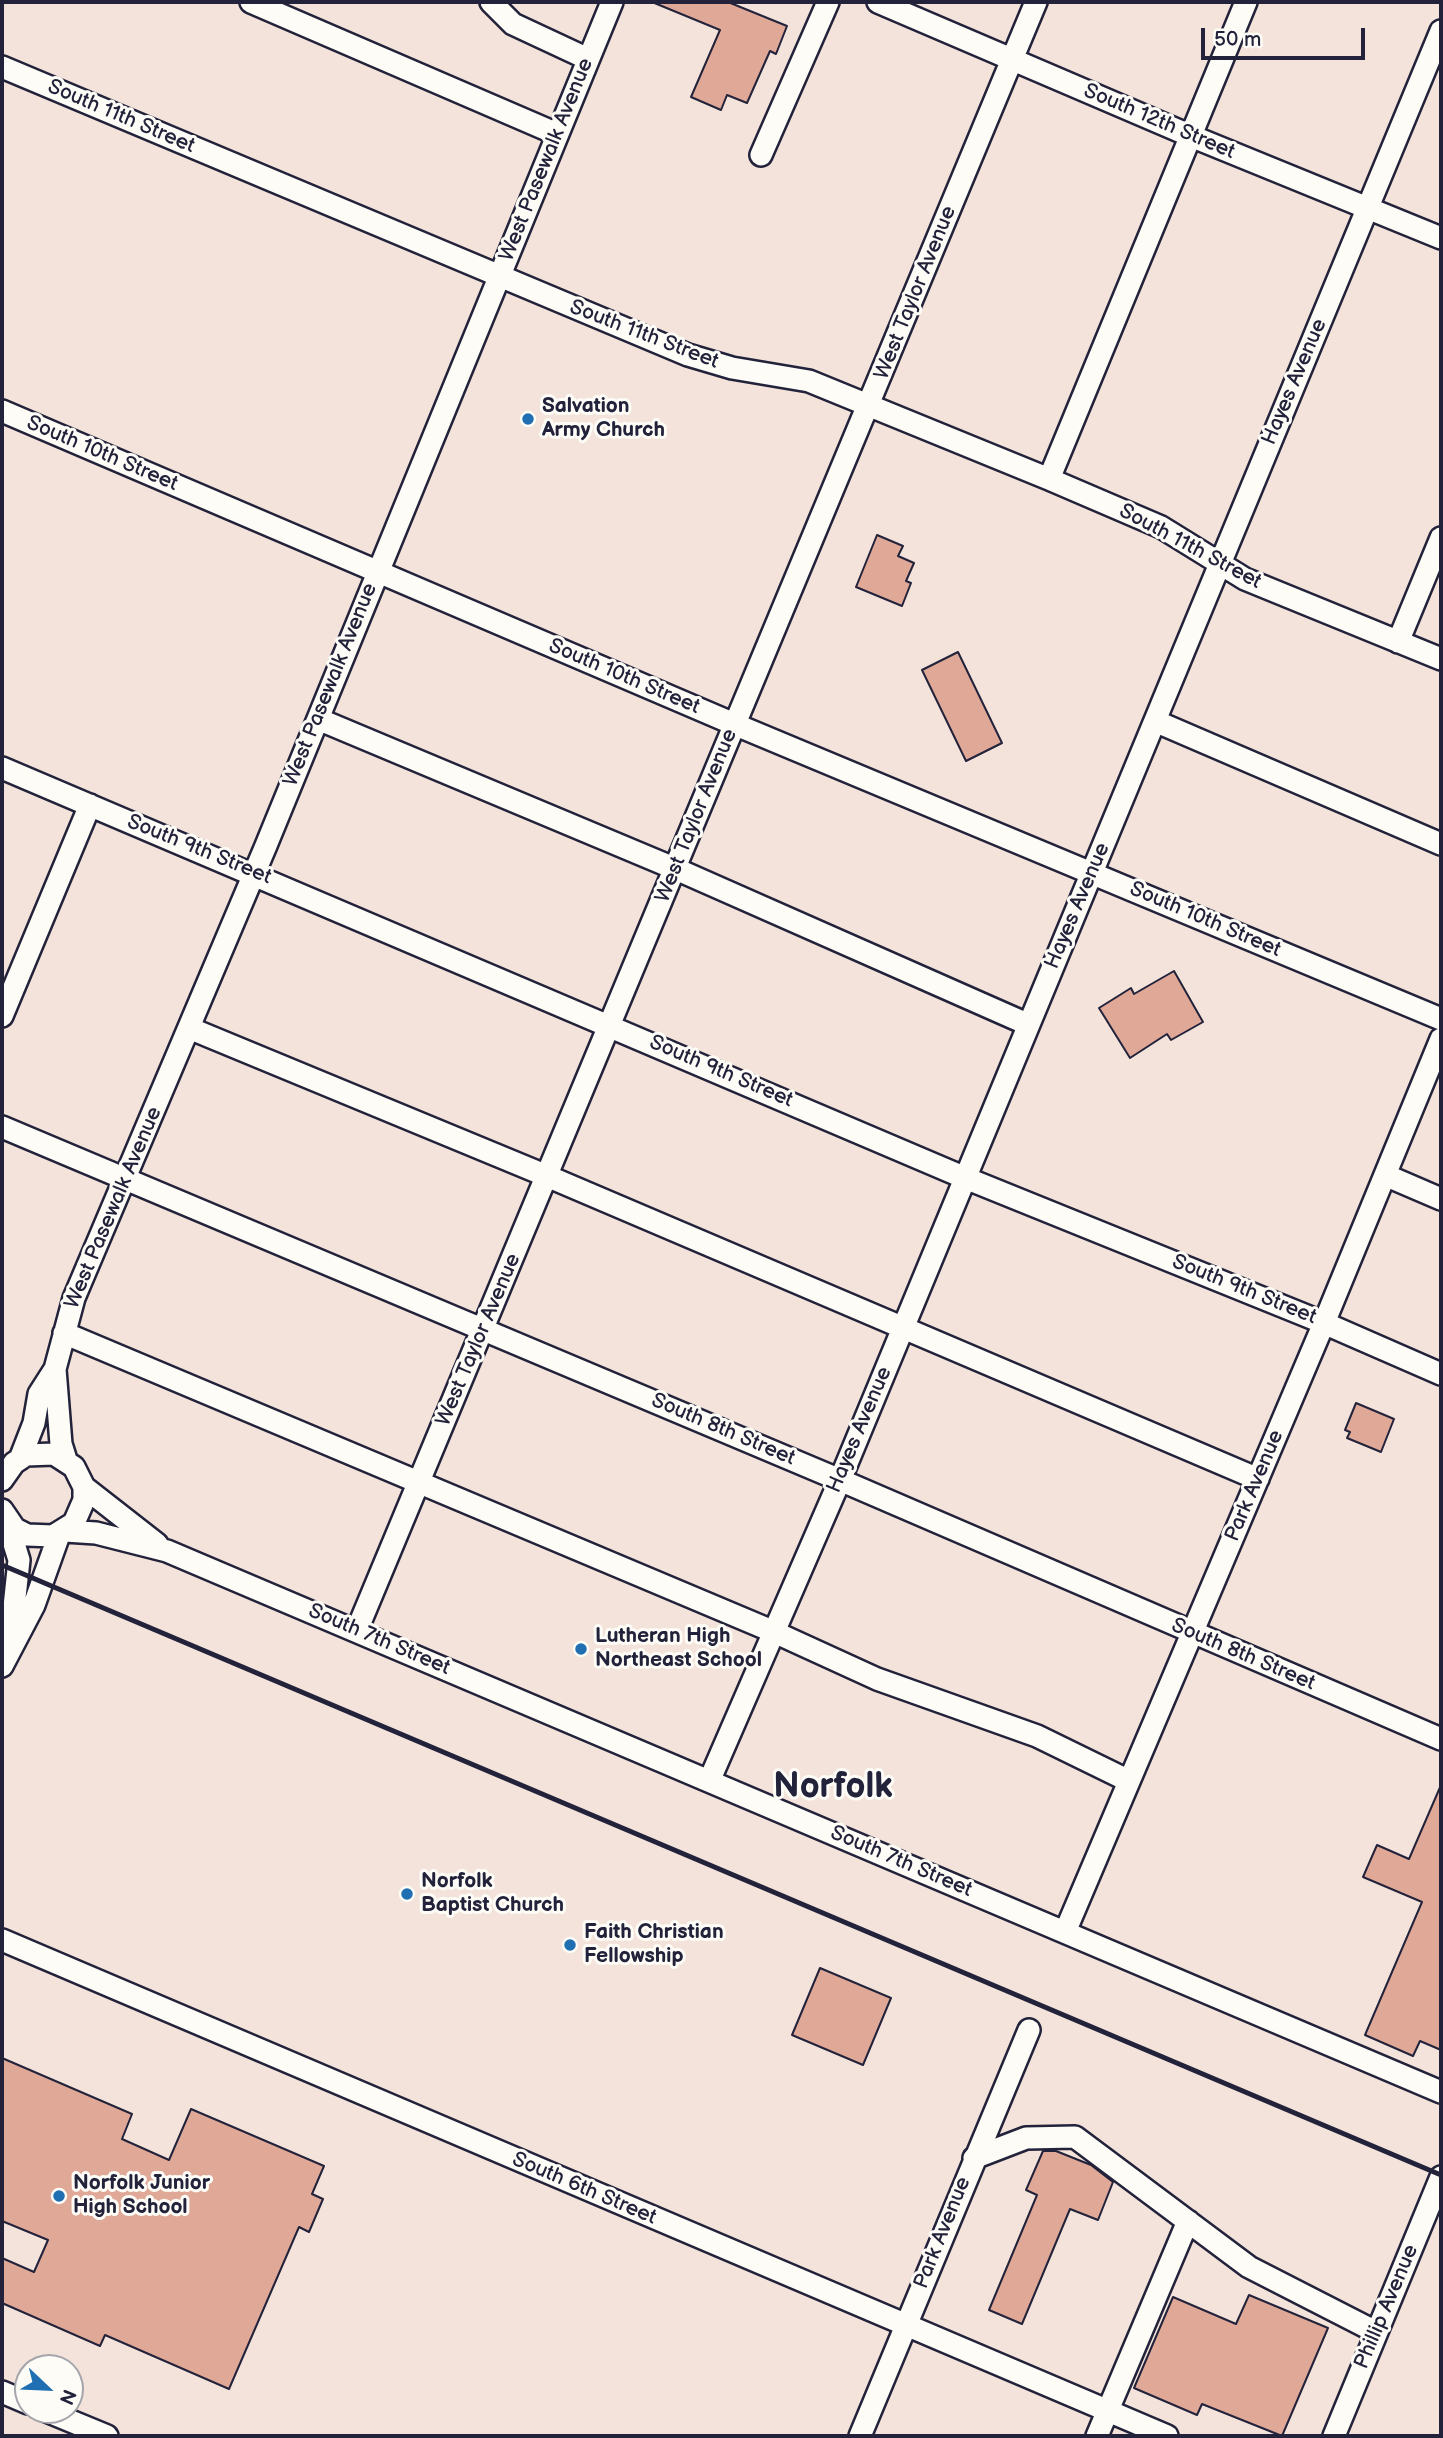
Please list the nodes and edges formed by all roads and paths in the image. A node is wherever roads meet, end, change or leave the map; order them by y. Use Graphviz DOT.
graph roads {
  1 [pos="251,2"];
  2 [pos="491,2"];
  3 [pos="612,2"];
  4 [pos="828,2"];
  5 [pos="878,2"];
  6 [pos="1036,2"];
  7 [pos="1246,2"];
  8 [pos="1441,31"];
  9 [pos="588,59"];
  10 [pos="1012,60"];
  11 [pos="2,66"];
  12 [pos="557,134"];
  13 [pos="1191,136"];
  14 [pos="761,155"];
  15 [pos="1368,208"];
  16 [pos="1441,238"];
  17 [pos="500,277"];
  18 [pos="869,406"];
  19 [pos="2,411"];
  20 [pos="1049,479"];
  21 [pos="1441,538"];
  22 [pos="1219,564"];
  23 [pos="377,573"];
  24 [pos="1398,642"];
  25 [pos="1441,659"];
  26 [pos="318,719"];
  27 [pos="1155,721"];
  28 [pos="734,724"];
  29 [pos="2,768"];
  30 [pos="90,805"];
  31 [pos="1441,844"];
  32 [pos="676,869"];
  33 [pos="254,872"];
  34 [pos="1094,873"];
  35 [pos="2,1016"];
  36 [pos="1441,1019"];
  37 [pos="1027,1024"];
  38 [pos="611,1025"];
  39 [pos="189,1028"];
  40 [pos="1441,1038"];
  41 [pos="2,1127"];
  42 [pos="1385,1175"];
  43 [pos="547,1176"];
  44 [pos="963,1177"];
  45 [pos="125,1181"];
  46 [pos="1441,1199"];
  47 [pos="1324,1323"];
  48 [pos="902,1328"];
  49 [pos="484,1329"];
  50 [pos="64,1333"];
  51 [pos="55,1369"];
  52 [pos="1441,1374"];
  53 [pos="66,1460"];
  54 [pos="9,1466"];
  55 [pos="1258,1479"];
  56 [pos="840,1480"];
  57 [pos="419,1483"];
  58 [pos="84,1487"];
  59 [pos="4,1515"];
  60 [pos="62,1533"];
  61 [pos="167,1551"];
  62 [pos="357,1630"];
  63 [pos="772,1631"];
  64 [pos="1192,1633"];
  65 [pos="10,1645"];
  66 [pos="2,1666"];
  67 [pos="1441,1739"];
  68 [pos="710,1779"];
  69 [pos="1129,1781"];
  70 [pos="1065,1932"];
  71 [pos="2,1940"];
  72 [pos="1029,2030"];
  73 [pos="1441,2092"];
  74 [pos="974,2158"];
  75 [pos="1441,2178"];
  76 [pos="1188,2221"];
  77 [pos="905,2325"];
  78 [pos="1376,2332"];
  79 [pos="1108,2412"];
  80 [pos="78,2424"];
  81 [pos="107,2436"];
  82 [pos="860,2436"];
  83 [pos="1097,2436"];
  84 [pos="1167,2436"];
  85 [pos="1334,2436"];
  1 -- 12 [label="street"];
  2 -- 9 [label="street"];
  3 -- 9 [label="street, West Pasewalk Avenue"];
  4 -- 14 [label="street"];
  5 -- 10 [label="street, South 12th Street"];
  6 -- 10 [label="street, West Taylor Avenue"];
  7 -- 13 [label="street"];
  8 -- 15 [label="street, Hayes Avenue"];
  9 -- 12 [label="street, West Pasewalk Avenue"];
  10 -- 13 [label="street, South 12th Street"];
  10 -- 18 [label="street, West Taylor Avenue"];
  11 -- 17 [label="street, South 11th Street"];
  12 -- 17 [label="street, West Pasewalk Avenue"];
  13 -- 15 [label="street, South 12th Street"];
  13 -- 20 [label="street"];
  15 -- 16 [label="street, South 12th Street"];
  15 -- 22 [label="street, Hayes Avenue"];
  17 -- 18 [label="street, South 11th Street"];
  17 -- 23 [label="street, West Pasewalk Avenue"];
  18 -- 20 [label="street, South 11th Street"];
  18 -- 28 [label="street, West Taylor Avenue"];
  19 -- 23 [label="street, South 10th Street"];
  20 -- 22 [label="street, South 11th Street"];
  21 -- 24 [label="street"];
  22 -- 24 [label="street, South 11th Street"];
  22 -- 27 [label="street, Hayes Avenue"];
  23 -- 26 [label="street, West Pasewalk Avenue"];
  23 -- 28 [label="street, South 10th Street"];
  24 -- 25 [label="street, South 11th Street"];
  26 -- 32 [label="street"];
  26 -- 33 [label="street, West Pasewalk Avenue"];
  27 -- 31 [label="street"];
  27 -- 34 [label="street, Hayes Avenue"];
  28 -- 32 [label="street, West Taylor Avenue"];
  28 -- 34 [label="street, South 10th Street"];
  29 -- 30 [label="street, South 9th Street"];
  30 -- 33 [label="street, South 9th Street"];
  30 -- 35 [label="street"];
  32 -- 37 [label="street"];
  32 -- 38 [label="street, West Taylor Avenue"];
  33 -- 38 [label="street, South 9th Street"];
  33 -- 39 [label="street, West Pasewalk Avenue"];
  34 -- 36 [label="street, South 10th Street"];
  34 -- 37 [label="street, Hayes Avenue"];
  37 -- 44 [label="street, Hayes Avenue"];
  38 -- 43 [label="street, West Taylor Avenue"];
  38 -- 44 [label="street, South 9th Street"];
  39 -- 43 [label="street"];
  39 -- 45 [label="street, West Pasewalk Avenue"];
  40 -- 42 [label="street, Park Avenue"];
  41 -- 45 [label="street, South 8th Street"];
  42 -- 46 [label="street"];
  42 -- 47 [label="street, Park Avenue"];
  43 -- 48 [label="street"];
  43 -- 49 [label="street, West Taylor Avenue"];
  44 -- 47 [label="street, South 9th Street"];
  44 -- 48 [label="street, Hayes Avenue"];
  45 -- 49 [label="street, South 8th Street"];
  45 -- 50 [label="street, West Pasewalk Avenue"];
  47 -- 52 [label="street, South 9th Street"];
  47 -- 55 [label="street, Park Avenue"];
  48 -- 55 [label="street"];
  48 -- 56 [label="street, Hayes Avenue"];
  49 -- 56 [label="street, South 8th Street"];
  49 -- 57 [label="street, West Taylor Avenue"];
  50 -- 51 [label="street, West Pasewalk Avenue"];
  50 -- 57 [label="street"];
  51 -- 53 [label="street, West Pasewalk Avenue"];
  51 -- 54 [label="street, West Pasewalk Avenue"];
  53 -- 54 [label="street"];
  53 -- 58 [label="street, South 7th Street"];
  55 -- 64 [label="street, Park Avenue"];
  56 -- 63 [label="street, Hayes Avenue"];
  56 -- 64 [label="street, South 8th Street"];
  57 -- 62 [label="street, West Taylor Avenue"];
  57 -- 63 [label="street"];
  58 -- 60 [label="street"];
  58 -- 61 [label="street, South 7th Street"];
  59 -- 60 [label="street, South 7th Street"];
  59 -- 65 [label="street"];
  60 -- 61 [label="street, South 7th Street"];
  60 -- 65 [label="street"];
  61 -- 62 [label="street, South 7th Street"];
  62 -- 68 [label="street, South 7th Street"];
  63 -- 68 [label="street, Hayes Avenue"];
  63 -- 69 [label="street"];
  64 -- 67 [label="street, South 8th Street"];
  64 -- 69 [label="street, Park Avenue"];
  65 -- 66 [label="street"];
  68 -- 70 [label="street, South 7th Street"];
  69 -- 70 [label="street, Park Avenue"];
  70 -- 73 [label="street, South 7th Street"];
  71 -- 77 [label="street, South 6th Street"];
  72 -- 74 [label="street, Park Avenue"];
  74 -- 76 [label="street"];
  74 -- 77 [label="street, Park Avenue"];
  75 -- 78 [label="street, Phillip Avenue"];
  76 -- 78 [label="street"];
  76 -- 79 [label="street"];
  77 -- 79 [label="street, South 6th Street"];
  77 -- 82 [label="street, Park Avenue"];
  78 -- 85 [label="street, Phillip Avenue"];
  79 -- 83 [label="street"];
  79 -- 84 [label="street, South 6th Street"];
  80 -- 81 [label="street"];
}
